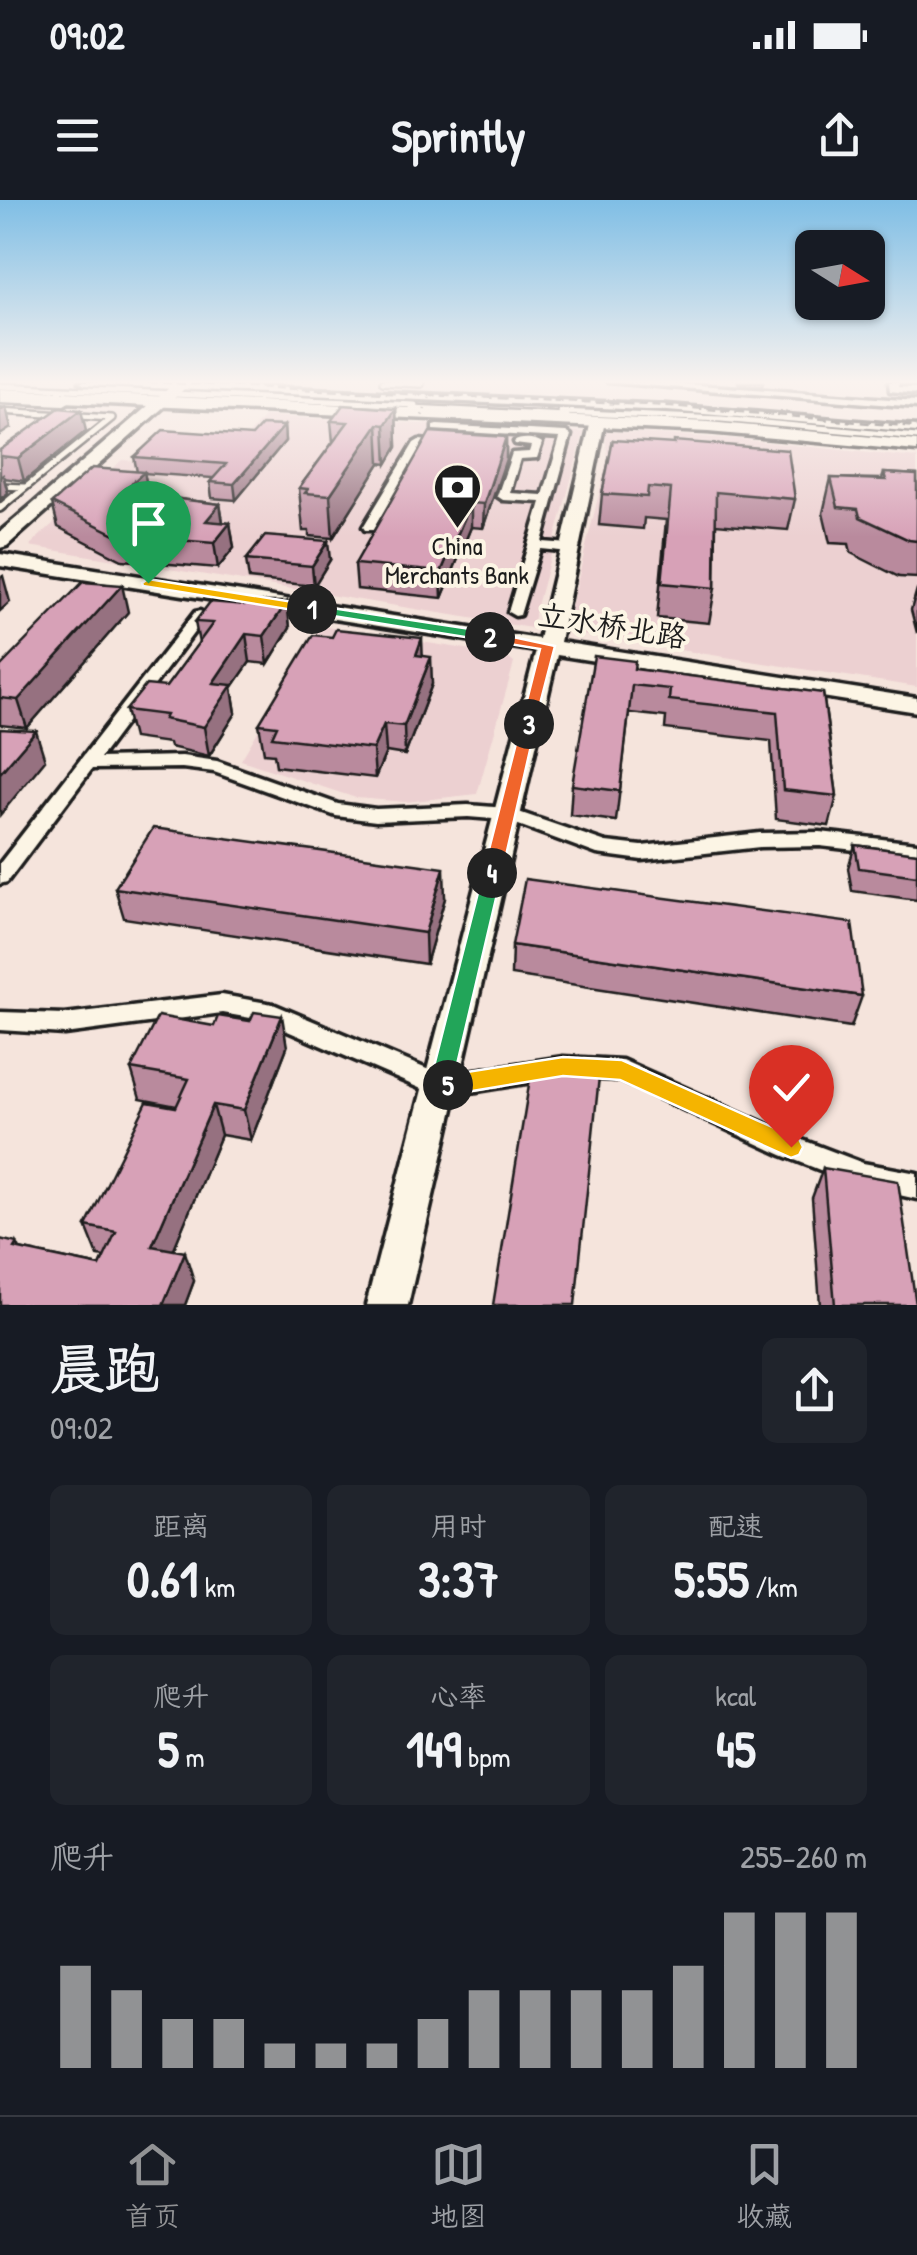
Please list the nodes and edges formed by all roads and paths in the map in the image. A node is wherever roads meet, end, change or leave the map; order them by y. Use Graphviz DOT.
graph roads {
  1 [pos="450,433"];
  2 [pos="93,434"];
  3 [pos="118,434"];
  4 [pos="122,434"];
  5 [pos="460,434"];
  6 [pos="595,434"];
  7 [pos="816,434"];
  8 [pos="837,434"];
  9 [pos="539,438"];
  10 [pos="917,440"];
  11 [pos="0,486"];
  12 [pos="25,488"];
  13 [pos="547,499"];
  14 [pos="0,508"];
  15 [pos="369,528"];
  16 [pos="0,532"];
  17 [pos="0,542"];
  18 [pos="534,545"];
  19 [pos="570,548"];
  20 [pos="0,560"];
  21 [pos="515,612"];
  22 [pos="200,615"];
  23 [pos="548,646"];
  24 [pos="917,705"];
  25 [pos="87,764"];
  26 [pos="507,814"];
  27 [pos="917,850"];
  28 [pos="0,877"];
  29 [pos="0,1021"];
  30 [pos="440,1086"];
  31 [pos="917,1186"];
  32 [pos="387,1305"];
  1 -- 15 [label="street"];
  2 -- 12 [label="lane"];
  3 -- 16 [label="street"];
  4 -- 17 [label="street"];
  5 -- 9 [label="street"];
  6 -- 19 [label="street"];
  7 -- 10 [label="main road"];
  8 -- 10 [label="lane"];
  9 -- 13 [label="street"];
  9 -- 13 [label="street"];
  11 -- 12 [label="lane"];
  12 -- 14 [label="lane"];
  13 -- 18 [label="street"];
  18 -- 19 [label="street"];
  18 -- 21 [label="street"];
  19 -- 23 [label="street"];
  20 -- 23 [label="street, 立水桥北路"];
  22 -- 25 [label="street"];
  23 -- 24 [label="street, 立水桥北路"];
  23 -- 26 [label="street"];
  25 -- 26 [label="street"];
  25 -- 28 [label="street"];
  26 -- 27 [label="street"];
  26 -- 30 [label="street"];
  29 -- 30 [label="street"];
  30 -- 31 [label="street"];
  30 -- 32 [label="street"];
}
